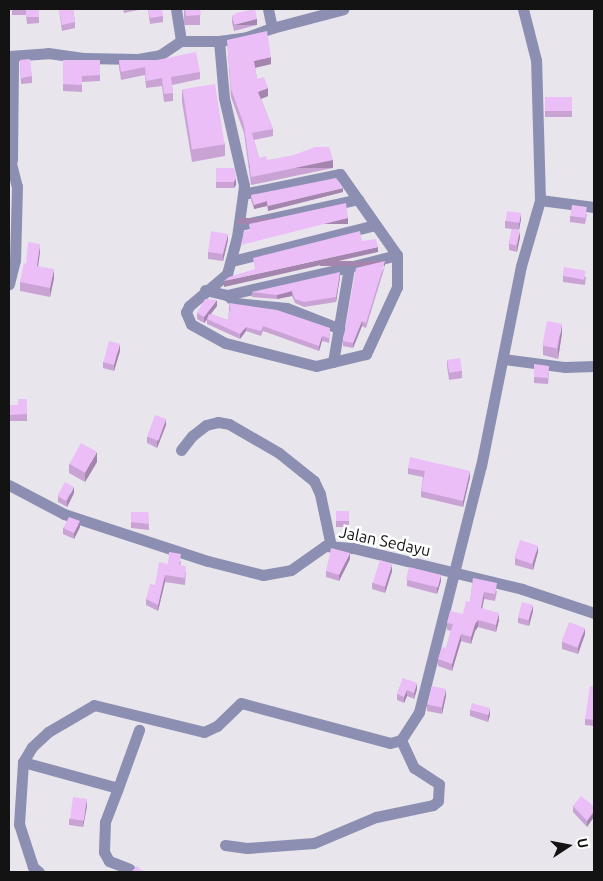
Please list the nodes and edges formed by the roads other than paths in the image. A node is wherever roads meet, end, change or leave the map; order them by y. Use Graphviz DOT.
graph roads {
  1 [pos="176,9"];
  2 [pos="268,9"];
  3 [pos="344,9"];
  4 [pos="524,13"];
  5 [pos="272,28"];
  6 [pos="181,41"];
  7 [pos="219,41"];
  8 [pos="11,56"];
  9 [pos="10,157"];
  10 [pos="243,194"];
  11 [pos="358,199"];
  12 [pos="540,200"];
  13 [pos="594,207"];
  14 [pos="240,224"];
  15 [pos="375,225"];
  16 [pos="397,254"];
  17 [pos="232,261"];
  18 [pos="349,267"];
  19 [pos="11,270"];
  20 [pos="9,284"];
  21 [pos="205,290"];
  22 [pos="227,295"];
  23 [pos="340,329"];
  24 [pos="504,359"];
  25 [pos="333,362"];
  26 [pos="594,366"];
  27 [pos="181,450"];
  28 [pos="9,484"];
  29 [pos="331,546"];
  30 [pos="455,573"];
  31 [pos="594,614"];
  32 [pos="140,730"];
  33 [pos="401,740"];
  34 [pos="23,762"];
  35 [pos="118,788"];
  36 [pos="225,844"];
  37 [pos="130,869"];
  38 [pos="39,872"];
  1 -- 6 [label="street"];
  2 -- 5 [label="street"];
  3 -- 5 [label="street"];
  4 -- 12 [label="street"];
  5 -- 7 [label="street"];
  6 -- 7 [label="street"];
  6 -- 8 [label="street"];
  7 -- 10 [label="street"];
  8 -- 9 [label="street"];
  9 -- 19 [label="street"];
  10 -- 11 [label="street"];
  10 -- 14 [label="street"];
  11 -- 14 [label="street"];
  11 -- 15 [label="street"];
  12 -- 13 [label="street"];
  12 -- 24 [label="street"];
  14 -- 17 [label="street"];
  15 -- 16 [label="street"];
  15 -- 17 [label="street"];
  16 -- 18 [label="street"];
  16 -- 25 [label="street"];
  17 -- 21 [label="street"];
  18 -- 22 [label="street"];
  18 -- 23 [label="street"];
  19 -- 20 [label="street"];
  21 -- 22 [label="street"];
  21 -- 25 [label="street"];
  22 -- 23 [label="street"];
  23 -- 25 [label="street"];
  24 -- 26 [label="street"];
  24 -- 30 [label="street"];
  27 -- 29 [label="street"];
  28 -- 29 [label="street, Jalan Sedayu"];
  29 -- 30 [label="street, Jalan Sedayu"];
  30 -- 31 [label="street, Jalan Sedayu"];
  30 -- 33 [label="street"];
  32 -- 35 [label="street"];
  33 -- 34 [label="street"];
  33 -- 36 [label="street"];
  34 -- 35 [label="street"];
  34 -- 38 [label="street"];
  35 -- 37 [label="street"];
}
